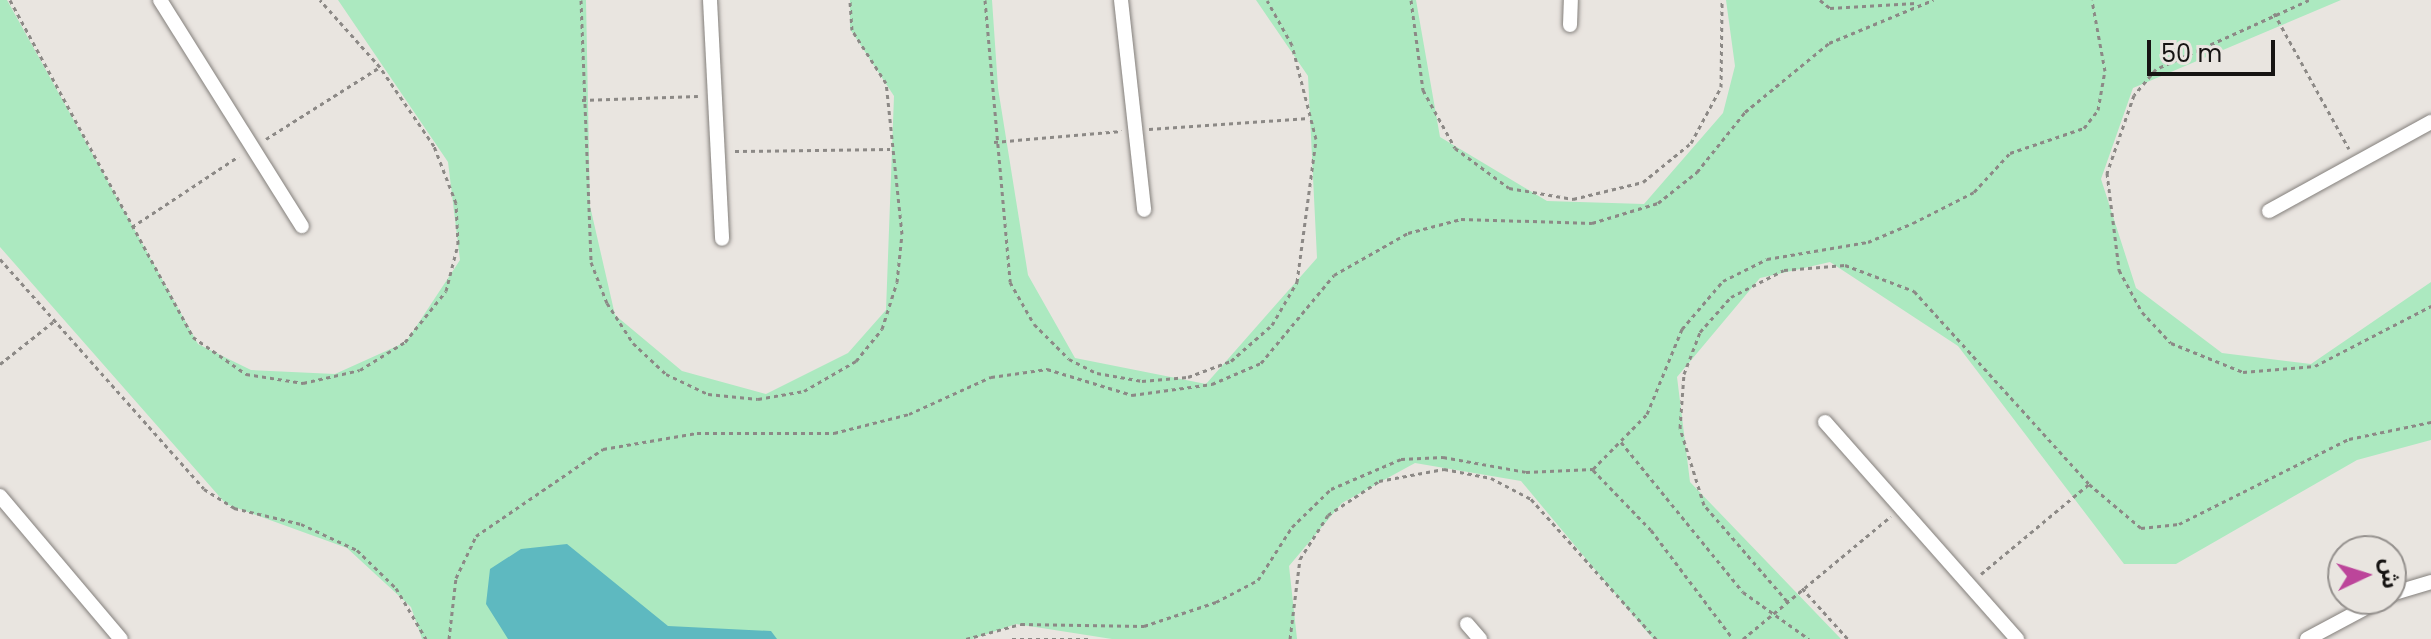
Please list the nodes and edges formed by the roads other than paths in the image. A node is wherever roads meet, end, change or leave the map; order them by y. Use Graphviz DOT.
graph roads {
  1 [pos="160,0"];
  2 [pos="710,0"];
  3 [pos="1121,0"];
  4 [pos="1571,0"];
  5 [pos="1570,25"];
  6 [pos="2431,122"];
  7 [pos="1144,210"];
  8 [pos="2269,211"];
  9 [pos="302,226"];
  10 [pos="722,239"];
  11 [pos="1825,422"];
  12 [pos="0,496"];
  13 [pos="2431,582"];
  14 [pos="2407,589"];
  15 [pos="2352,615"];
  16 [pos="1467,624"];
  17 [pos="121,639"];
  18 [pos="1480,639"];
  19 [pos="2017,639"];
  20 [pos="2307,639"];
  1 -- 9 [label="street"];
  2 -- 10 [label="street"];
  3 -- 7 [label="street"];
  4 -- 5 [label="street"];
  6 -- 8 [label="street"];
  11 -- 19 [label="street"];
  12 -- 17 [label="street"];
  13 -- 14 [label="street"];
  15 -- 20 [label="street"];
  16 -- 18 [label="street"];
}
